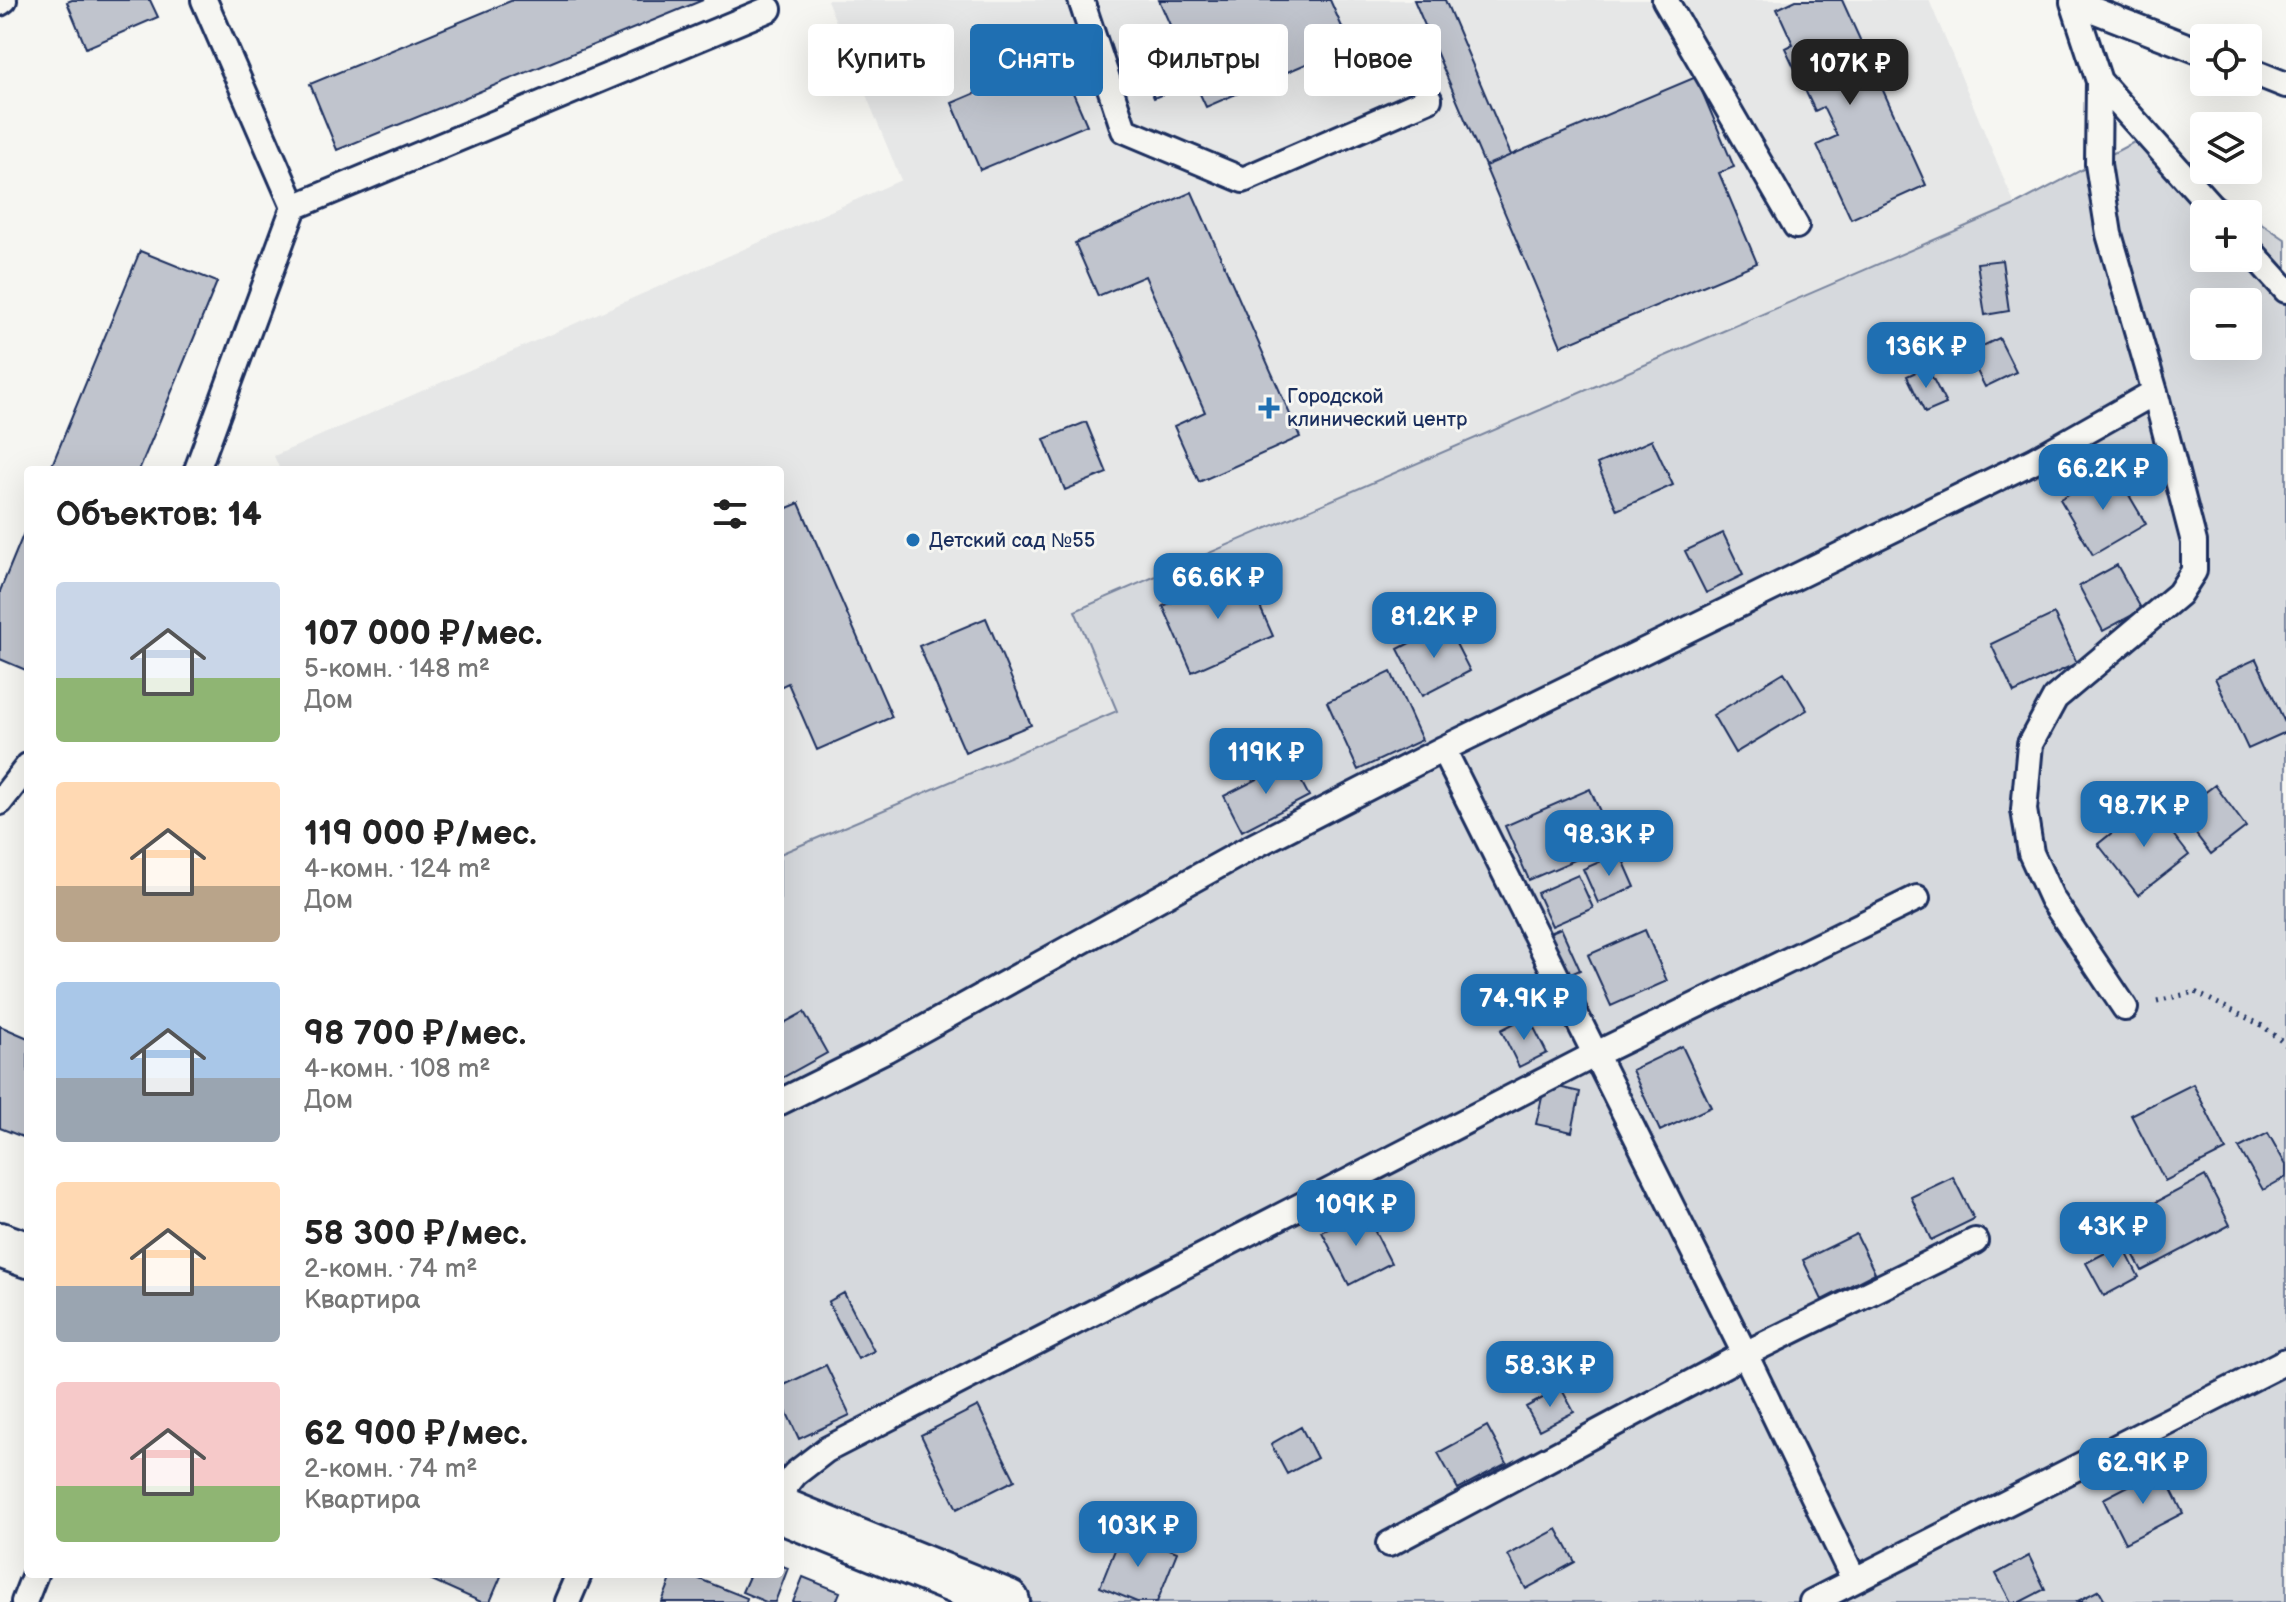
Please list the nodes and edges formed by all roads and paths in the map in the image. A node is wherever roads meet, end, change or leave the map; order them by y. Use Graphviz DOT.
graph roads {
  1 [pos="204,0"];
  2 [pos="1081,0"];
  3 [pos="1665,0"];
  4 [pos="2074,1"];
  5 [pos="769,9"];
  6 [pos="2190,47"];
  7 [pos="2262,76"];
  8 [pos="2099,81"];
  9 [pos="2286,85"];
  10 [pos="1429,99"];
  11 [pos="2205,200"];
  12 [pos="294,207"];
  13 [pos="1796,226"];
  14 [pos="2262,263"];
  15 [pos="2286,290"];
  16 [pos="2155,392"];
  17 [pos="198,466"];
  18 [pos="1443,749"];
  19 [pos="24,771"];
  20 [pos="0,802"];
  21 [pos="1917,898"];
  22 [pos="2125,1008"];
  23 [pos="2286,1045"];
  24 [pos="1594,1055"];
  25 [pos="784,1100"];
  26 [pos="1975,1241"];
  27 [pos="0,1245"];
  28 [pos="24,1254"];
  29 [pos="1745,1354"];
  30 [pos="2286,1361"];
  31 [pos="784,1488"];
  32 [pos="784,1512"];
  33 [pos="1389,1544"];
  34 [pos="33,1578"];
  35 [pos="577,1578"];
  36 [pos="1854,1580"];
  37 [pos="24,1602"];
  38 [pos="567,1602"];
  39 [pos="1007,1602"];
  40 [pos="1812,1602"];
  1 -- 12 [label="lane"];
  2 -- 10 [label="lane"];
  3 -- 13 [label="lane"];
  4 -- 6 [label="lane"];
  4 -- 8 [label="lane"];
  5 -- 12 [label="lane"];
  7 -- 9 [label="lane"];
  8 -- 11 [label="lane"];
  8 -- 16 [label="lane"];
  12 -- 17 [label="lane"];
  14 -- 15 [label="lane"];
  16 -- 18 [label="lane"];
  16 -- 22 [label="lane"];
  18 -- 24 [label="lane"];
  18 -- 25 [label="lane"];
  19 -- 20 [label="lane"];
  21 -- 24 [label="lane"];
  22 -- 23 [label="path"];
  24 -- 29 [label="lane"];
  24 -- 31 [label="lane"];
  26 -- 29 [label="lane"];
  27 -- 28 [label="street"];
  29 -- 33 [label="lane"];
  29 -- 36 [label="lane"];
  30 -- 36 [label="lane"];
  32 -- 39 [label="street"];
  34 -- 37 [label="lane"];
  35 -- 38 [label="lane"];
  36 -- 40 [label="lane"];
}
